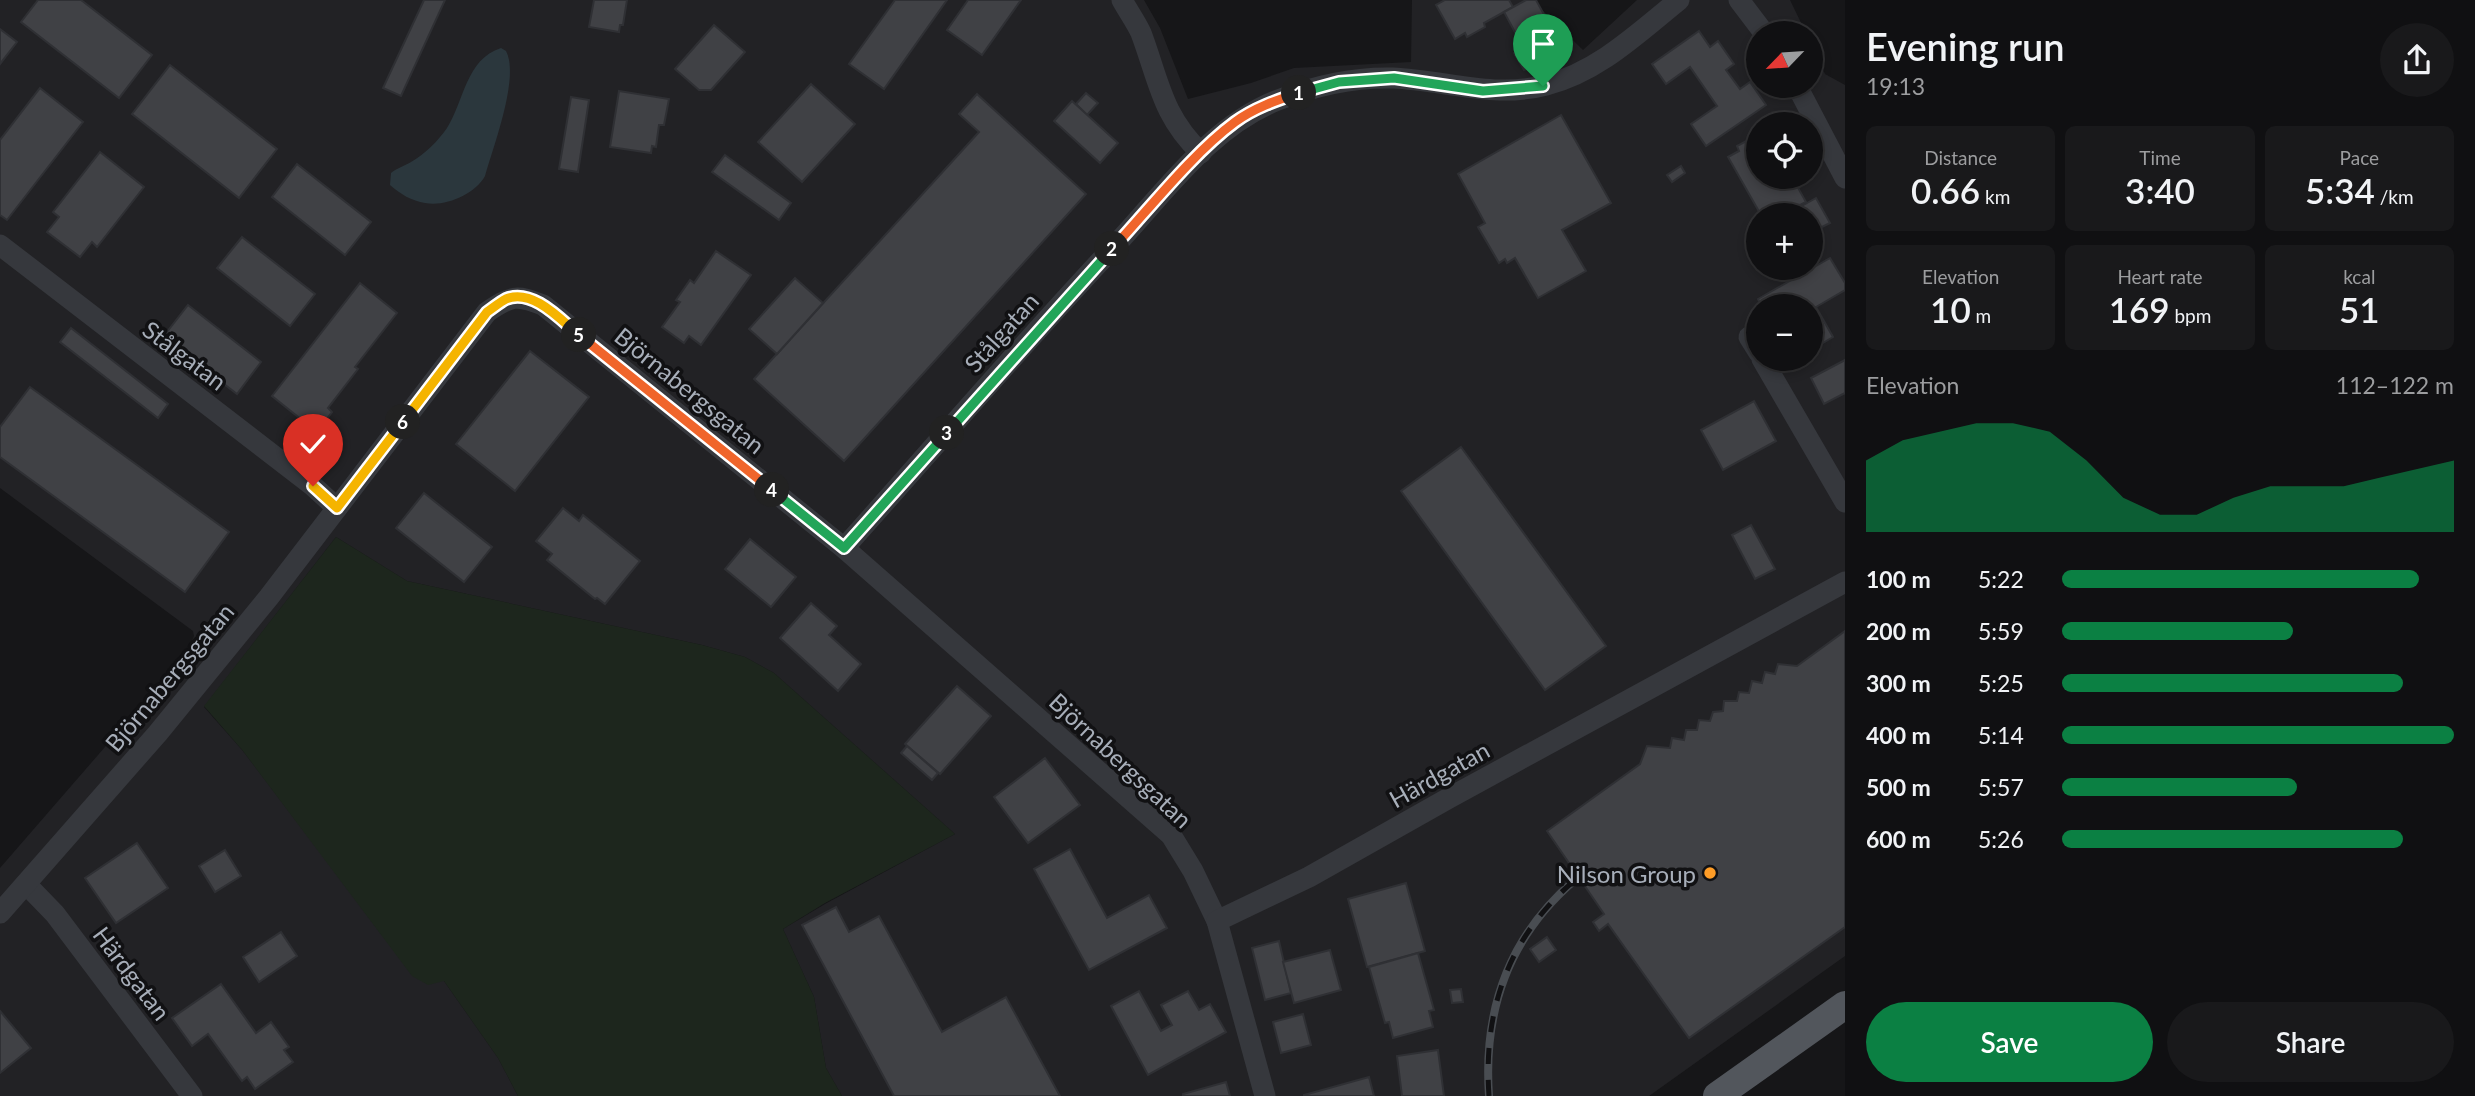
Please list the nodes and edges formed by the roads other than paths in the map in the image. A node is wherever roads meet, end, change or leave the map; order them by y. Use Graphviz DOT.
graph roads {
  1 [pos="1122,0"];
  2 [pos="1679,0"];
  3 [pos="1739,0"];
  4 [pos="1755,21"];
  5 [pos="1803,98"];
  6 [pos="1200,153"];
  7 [pos="1845,178"];
  8 [pos="0,245"];
  9 [pos="1769,371"];
  10 [pos="1845,502"];
  11 [pos="337,508"];
  12 [pos="844,548"];
  13 [pos="1845,582"];
  14 [pos="26,884"];
  15 [pos="0,913"];
  16 [pos="1217,920"];
  17 [pos="1845,1006"];
  18 [pos="192,1096"];
  19 [pos="1265,1096"];
  20 [pos="1717,1096"];
  1 -- 6 [label="street"];
  2 -- 6 [label="street, Stålgatan"];
  3 -- 4 [label="street"];
  5 -- 7 [label="street"];
  6 -- 12 [label="street, Stålgatan"];
  8 -- 11 [label="street, Stålgatan"];
  9 -- 10 [label="street"];
  11 -- 12 [label="street, Björnabergsgatan"];
  11 -- 14 [label="street, Björnabergsgatan"];
  12 -- 16 [label="street, Björnabergsgatan"];
  13 -- 16 [label="street, Härdgatan"];
  14 -- 15 [label="street, Björnabergsgatan"];
  14 -- 18 [label="street, Härdgatan"];
  16 -- 19 [label="street"];
  17 -- 20 [label="main road"];
}
